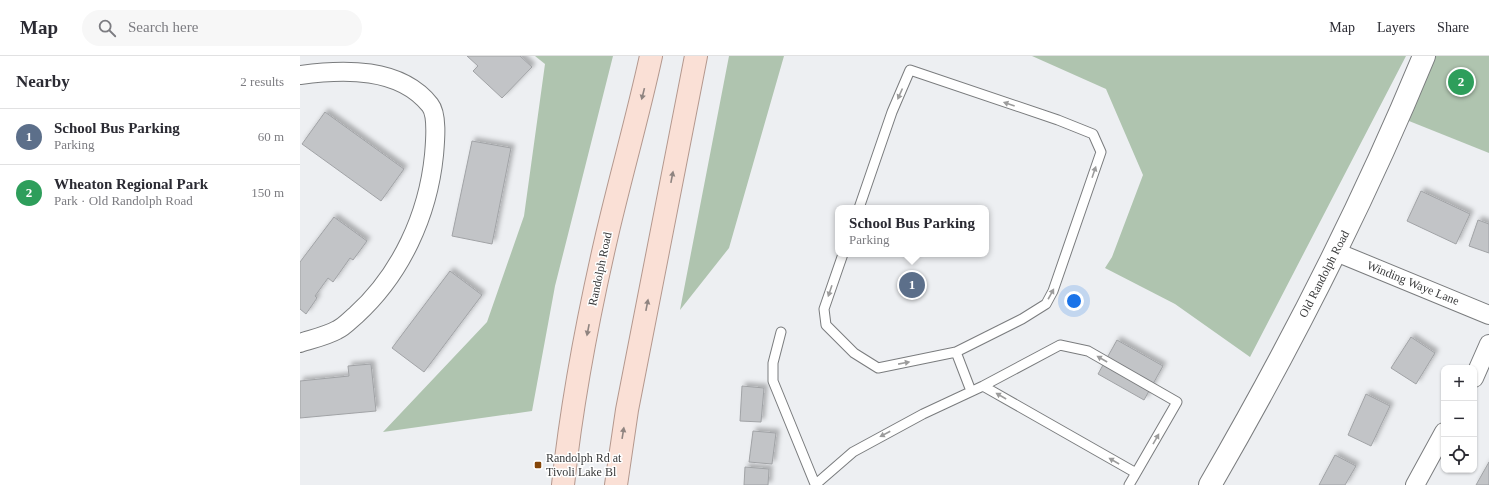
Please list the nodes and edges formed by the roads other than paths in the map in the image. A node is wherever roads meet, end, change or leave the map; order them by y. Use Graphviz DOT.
graph roads {
  1 [pos="651,56"];
  2 [pos="696,56"];
  3 [pos="1424,56"];
  4 [pos="300,75"];
  5 [pos="860,205"];
  6 [pos="1336,252"];
  7 [pos="842,257"];
  8 [pos="1489,315"];
  9 [pos="781,332"];
  10 [pos="300,343"];
  11 [pos="1489,344"];
  12 [pos="956,352"];
  13 [pos="1477,371"];
  14 [pos="983,386"];
  15 [pos="971,390"];
  16 [pos="1441,437"];
  17 [pos="1136,473"];
  18 [pos="562,485"];
  19 [pos="616,485"];
  20 [pos="815,485"];
  21 [pos="1130,485"];
  22 [pos="1210,485"];
  23 [pos="1415,485"];
  1 -- 18 [label="main road, Randolph Road, one-way"];
  19 -- 2 [label="main road, one-way"];
  3 -- 6 [label="street, Old Randolph Road"];
  4 -- 10 [label="street"];
  12 -- 5 [label="lane, one-way"];
  6 -- 8 [label="street, Winding Waye Lane"];
  6 -- 22 [label="street, Old Randolph Road"];
  7 -- 12 [label="lane, one-way"];
  9 -- 20 [label="lane"];
  11 -- 13 [label="street"];
  12 -- 15 [label="lane"];
  14 -- 15 [label="lane"];
  17 -- 14 [label="lane, one-way"];
  17 -- 14 [label="lane, one-way"];
  15 -- 20 [label="lane, one-way"];
  16 -- 23 [label="street"];
  17 -- 21 [label="lane"];
}
